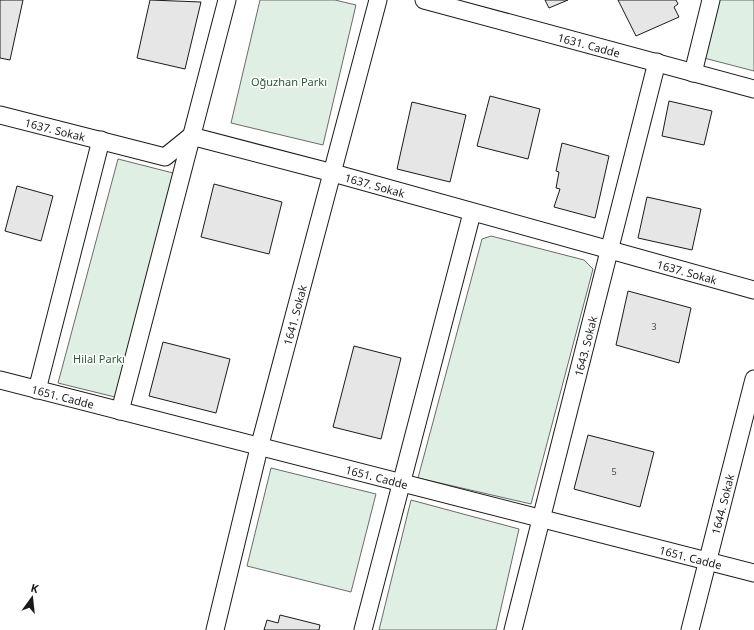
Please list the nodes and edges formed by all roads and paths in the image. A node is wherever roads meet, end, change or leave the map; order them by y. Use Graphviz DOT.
graph roads {
  1 [pos="227,0"];
  2 [pos="378,0"];
  3 [pos="424,0"];
  4 [pos="711,0"];
  5 [pos="657,62"];
  6 [pos="693,73"];
  7 [pos="754,89"];
  8 [pos="0,115"];
  9 [pos="192,136"];
  10 [pos="101,140"];
  11 [pos="333,173"];
  12 [pos="472,213"];
  13 [pos="611,251"];
  14 [pos="754,290"];
  15 [pos="754,379"];
  16 [pos="0,380"];
  17 [pos="37,390"];
  18 [pos="120,411"];
  19 [pos="259,448"];
  20 [pos="401,483"];
  21 [pos="542,518"];
  22 [pos="709,560"];
  23 [pos="754,573"];
  24 [pos="215,630"];
  25 [pos="363,630"];
  26 [pos="513,630"];
  27 [pos="690,630"];
  1 -- 9 [label="street"];
  2 -- 11 [label="street, 1641. Sokak"];
  3 -- 5 [label="street, 1631. Cadde"];
  4 -- 6 [label="street"];
  5 -- 6 [label="street, 1631. Cadde"];
  5 -- 13 [label="street, 1643. Sokak"];
  6 -- 7 [label="street, 1631. Cadde"];
  8 -- 10 [label="street, 1637. Sokak"];
  9 -- 10 [label="street, 1637. Sokak"];
  9 -- 11 [label="street, 1637. Sokak"];
  9 -- 18 [label="street"];
  10 -- 17 [label="street"];
  11 -- 12 [label="street, 1637. Sokak"];
  11 -- 19 [label="street, 1641. Sokak"];
  12 -- 13 [label="street, 1637. Sokak"];
  12 -- 20 [label="street"];
  13 -- 14 [label="street, 1637. Sokak"];
  13 -- 21 [label="street, 1643. Sokak"];
  15 -- 22 [label="street, 1644. Sokak"];
  16 -- 17 [label="street, 1651. Cadde"];
  17 -- 18 [label="street, 1651. Cadde"];
  18 -- 19 [label="street, 1651. Cadde"];
  19 -- 20 [label="street, 1651. Cadde"];
  19 -- 24 [label="street, 1641. Sokak"];
  20 -- 21 [label="street, 1651. Cadde"];
  20 -- 25 [label="street"];
  21 -- 22 [label="street, 1651. Cadde"];
  21 -- 26 [label="street, 1643. Sokak"];
  22 -- 23 [label="street, 1651. Cadde"];
  22 -- 27 [label="street, 1644. Sokak"];
}
